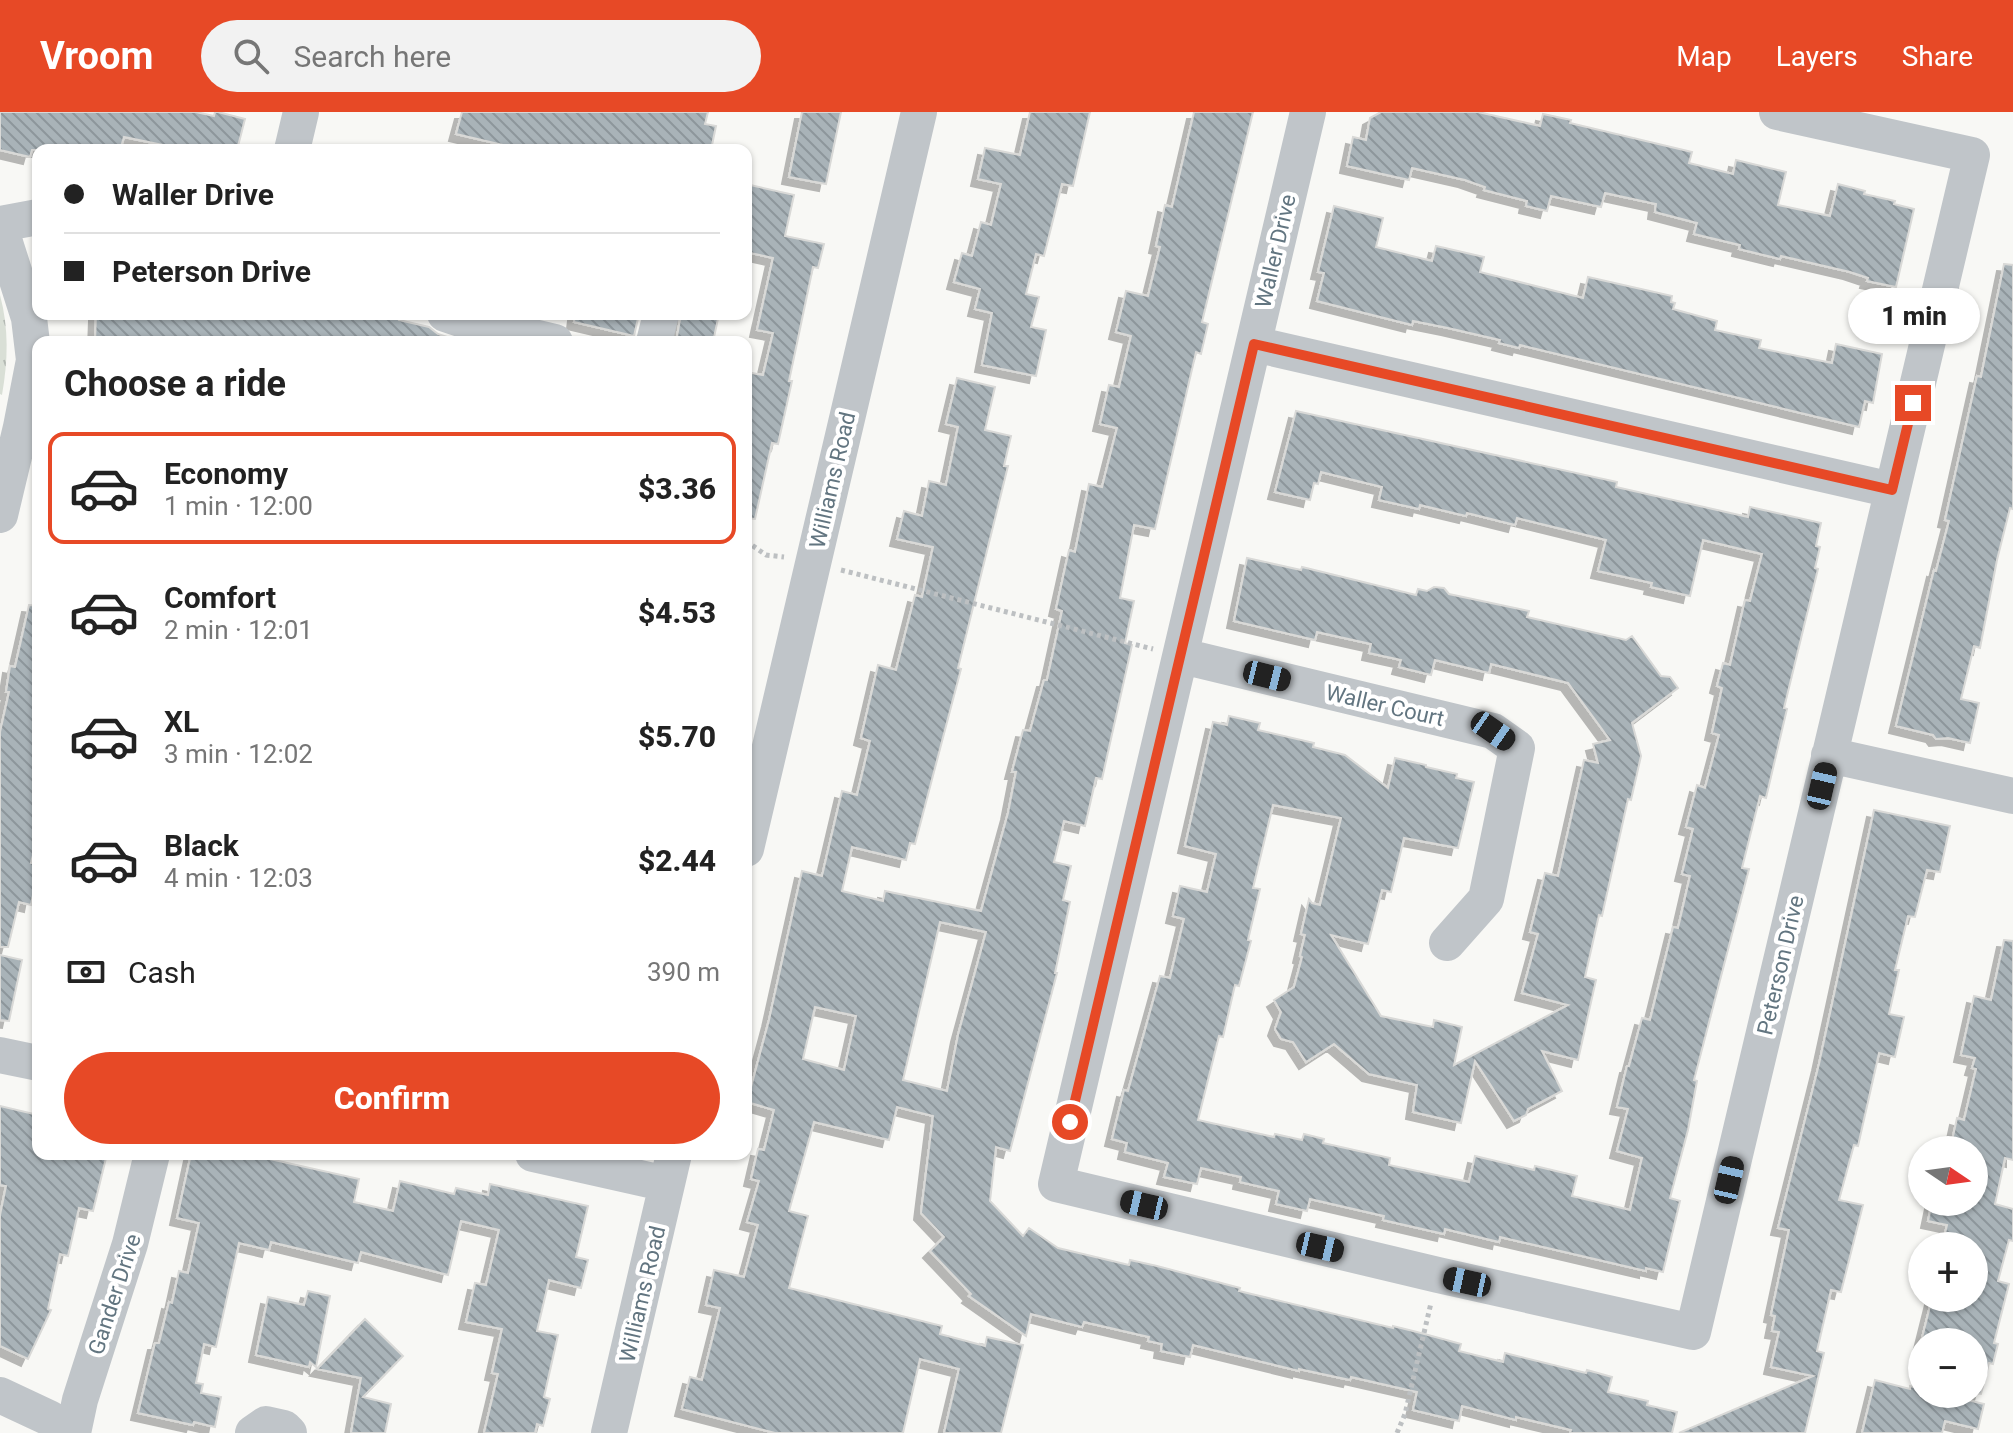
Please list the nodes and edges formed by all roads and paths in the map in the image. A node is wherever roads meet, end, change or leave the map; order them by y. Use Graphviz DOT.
graph roads {
  1 [pos="301,112"];
  2 [pos="919,112"];
  3 [pos="1308,112"];
  4 [pos="1777,112"];
  5 [pos="293,144"];
  6 [pos="32,218"];
  7 [pos="0,225"];
  8 [pos="463,320"];
  9 [pos="529,336"];
  10 [pos="32,343"];
  11 [pos="1254,344"];
  12 [pos="32,370"];
  13 [pos="1892,490"];
  14 [pos="0,515"];
  15 [pos="752,545"];
  16 [pos="787,558"];
  17 [pos="840,570"];
  18 [pos="1171,653"];
  19 [pos="1829,755"];
  20 [pos="2013,796"];
  21 [pos="752,823"];
  22 [pos="1447,943"];
  23 [pos="0,1055"];
  24 [pos="32,1062"];
  25 [pos="151,1160"];
  26 [pos="588,1160"];
  27 [pos="671,1169"];
  28 [pos="1056,1184"];
  29 [pos="1438,1275"];
  30 [pos="0,1395"];
  31 [pos="72,1433"];
  32 [pos="253,1433"];
  33 [pos="289,1433"];
  34 [pos="609,1433"];
  35 [pos="1397,1433"];
  1 -- 5 [label="street"];
  2 -- 21 [label="street, Williams Road"];
  3 -- 11 [label="street, Waller Drive"];
  4 -- 13 [label="street, Peterson Drive"];
  6 -- 7 [label="street"];
  7 -- 10 [label="street"];
  8 -- 9 [label="street"];
  11 -- 13 [label="street"];
  11 -- 18 [label="street, Waller Drive"];
  12 -- 14 [label="street"];
  13 -- 19 [label="street, Peterson Drive"];
  15 -- 16 [label="path"];
  17 -- 18 [label="path"];
  18 -- 22 [label="street, Waller Court"];
  18 -- 28 [label="street, Waller Drive"];
  19 -- 20 [label="street"];
  19 -- 29 [label="street, Peterson Drive"];
  23 -- 24 [label="street"];
  25 -- 31 [label="street, Gander Drive"];
  26 -- 27 [label="street"];
  27 -- 34 [label="street, Williams Road"];
  28 -- 29 [label="street, Peterson Drive"];
  29 -- 35 [label="path"];
  30 -- 31 [label="street"];
  32 -- 33 [label="street"];
}
